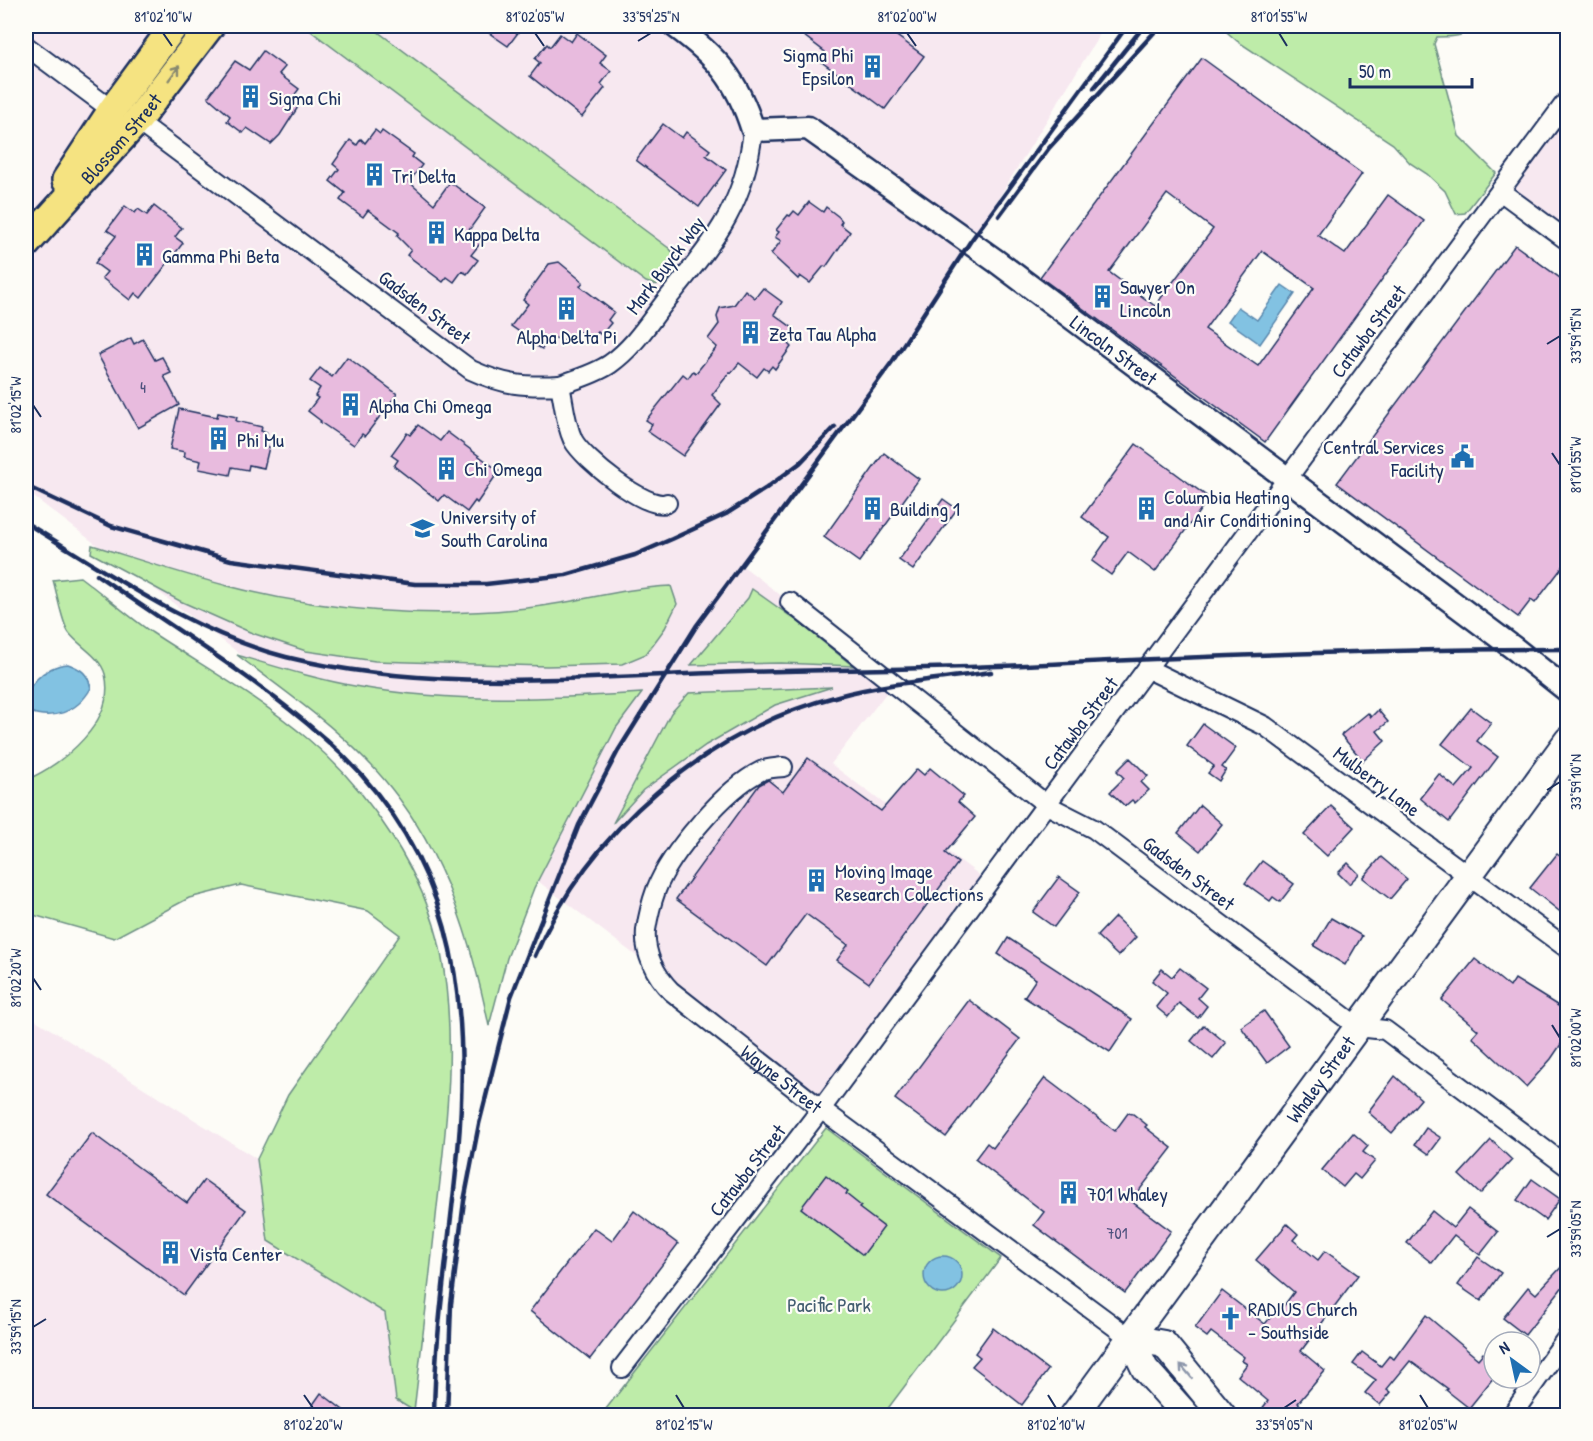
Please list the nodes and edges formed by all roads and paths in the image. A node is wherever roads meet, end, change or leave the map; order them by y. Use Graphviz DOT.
graph roads {
  1 [pos="174,26"];
  2 [pos="210,26"];
  3 [pos="675,26"];
  4 [pos="26,46"];
  5 [pos="1568,99"];
  6 [pos="112,110"];
  7 [pos="137,121"];
  8 [pos="753,130"];
  9 [pos="1500,191"];
  10 [pos="1568,241"];
  11 [pos="26,243"];
  12 [pos="560,385"];
  13 [pos="1288,480"];
  14 [pos="667,503"];
  15 [pos="790,602"];
  16 [pos="1148,669"];
  17 [pos="1568,691"];
  18 [pos="1568,740"];
  19 [pos="783,767"];
  20 [pos="1047,805"];
  21 [pos="1466,876"];
  22 [pos="1568,950"];
  23 [pos="1358,1027"];
  24 [pos="822,1109"];
  25 [pos="1568,1167"];
  26 [pos="1568,1336"];
  27 [pos="1130,1338"];
  28 [pos="622,1368"];
  29 [pos="1073,1416"];
  30 [pos="1187,1416"];
  31 [pos="1223,1416"];
  32 [pos="1511,1416"];
  1 -- 6 [label="main road, Blossom Street"];
  7 -- 2 [label="main road, Blossom Street, one-way"];
  3 -- 8 [label="street"];
  4 -- 6 [label="street"];
  5 -- 9 [label="street, Catawba Street"];
  6 -- 11 [label="main road, Blossom Street"];
  7 -- 11 [label="main road, Blossom Street"];
  7 -- 12 [label="street, Gadsden Street"];
  8 -- 12 [label="street, Mark Buyck Way"];
  8 -- 13 [label="street, Lincoln Street"];
  9 -- 10 [label="street"];
  9 -- 13 [label="street, Catawba Street"];
  12 -- 14 [label="street"];
  13 -- 16 [label="street, Catawba Street"];
  13 -- 17 [label="street, Lincoln Street"];
  15 -- 20 [label="street, Gadsden Street"];
  16 -- 20 [label="street, Catawba Street"];
  16 -- 21 [label="street, Mulberry Lane"];
  18 -- 21 [label="main road, Whaley Street"];
  19 -- 24 [label="street, Wayne Street"];
  20 -- 23 [label="street, Gadsden Street"];
  20 -- 24 [label="street, Catawba Street"];
  21 -- 22 [label="street, Mulberry Lane"];
  21 -- 23 [label="main road, Whaley Street"];
  23 -- 25 [label="street, Gadsden Street"];
  23 -- 27 [label="main road, Whaley Street"];
  24 -- 27 [label="street, Wayne Street"];
  24 -- 28 [label="street, Catawba Street"];
  26 -- 32 [label="street"];
  27 -- 29 [label="main road, Whaley Street"];
  27 -- 30 [label="main road, Wayne Street"];
  31 -- 27 [label="main road, Wayne Street, one-way"];
}
